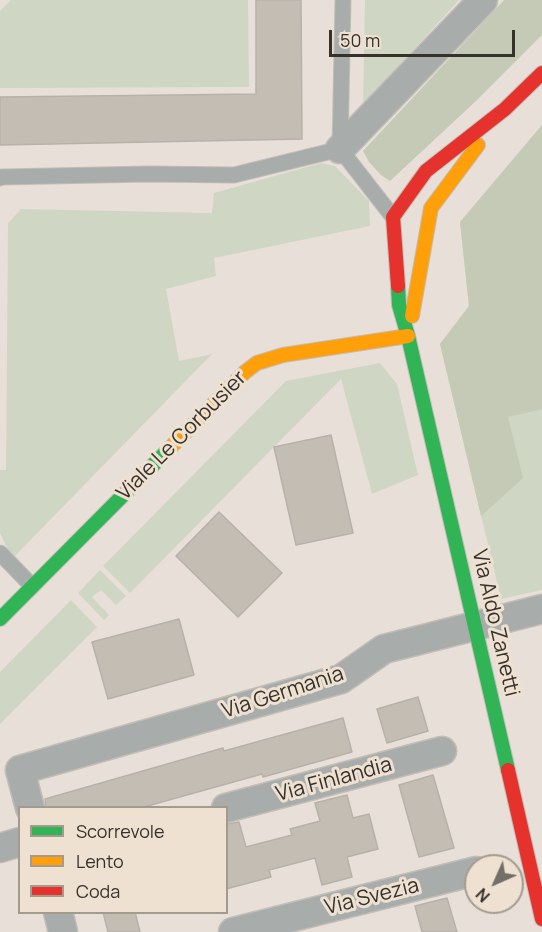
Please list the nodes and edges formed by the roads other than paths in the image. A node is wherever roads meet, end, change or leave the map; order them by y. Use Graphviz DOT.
graph roads {
  1 [pos="343,0"];
  2 [pos="483,0"];
  3 [pos="542,73"];
  4 [pos="505,109"];
  5 [pos="340,149"];
  6 [pos="0,178"];
  7 [pos="393,217"];
  8 [pos="408,336"];
  9 [pos="0,554"];
  10 [pos="32,586"];
  11 [pos="542,609"];
  12 [pos="0,619"];
  13 [pos="474,626"];
  14 [pos="442,751"];
  15 [pos="30,806"];
  16 [pos="228,807"];
  17 [pos="18,843"];
  18 [pos="0,848"];
  19 [pos="464,874"];
  20 [pos="58,914"];
  21 [pos="542,919"];
  22 [pos="63,932"];
  23 [pos="233,932"];
  1 -- 5 [label="lane"];
  2 -- 5 [label="street"];
  3 -- 4 [label="street"];
  4 -- 7 [label="street"];
  4 -- 8 [label="street"];
  5 -- 6 [label="lane"];
  5 -- 7 [label="lane"];
  7 -- 8 [label="street"];
  8 -- 10 [label="street, Viale Le Corbusier"];
  8 -- 13 [label="street, Via Aldo Zanetti"];
  9 -- 10 [label="lane"];
  10 -- 12 [label="street, Viale Le Corbusier"];
  11 -- 13 [label="street, Via Germania"];
  13 -- 15 [label="street, Via Germania"];
  13 -- 21 [label="street, Via Aldo Zanetti"];
  14 -- 16 [label="street, Via Finlandia"];
  17 -- 18 [label="street"];
  19 -- 23 [label="street, Via Svezia"];
  20 -- 22 [label="street"];
}
